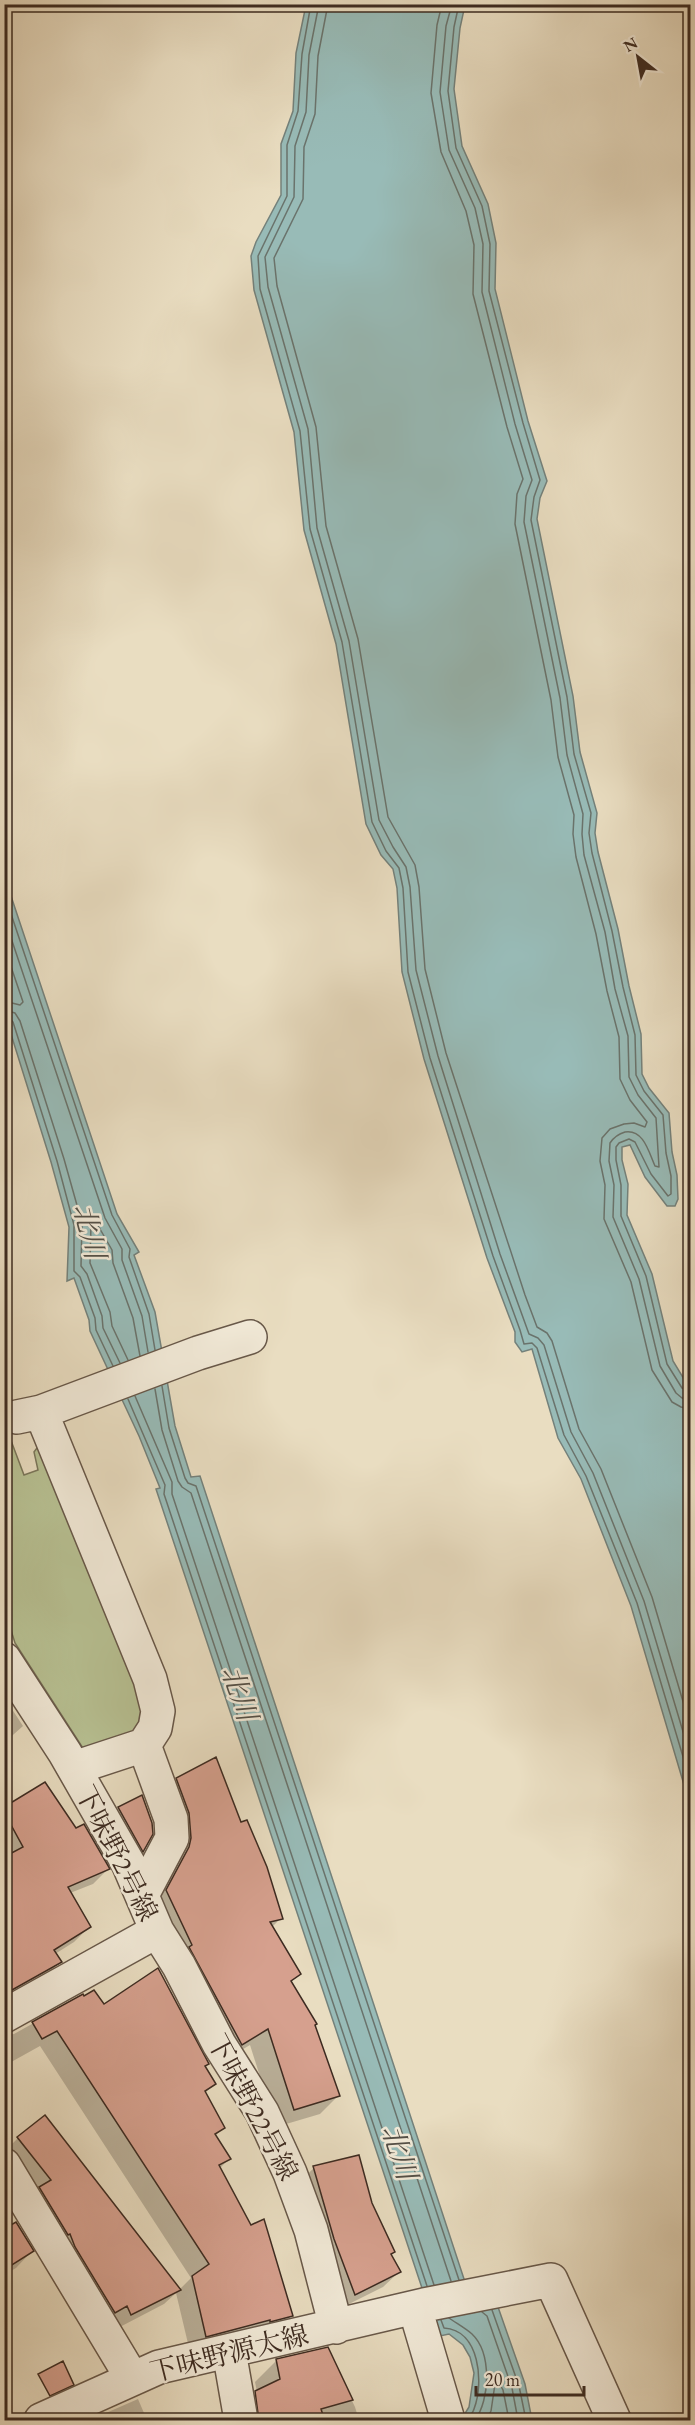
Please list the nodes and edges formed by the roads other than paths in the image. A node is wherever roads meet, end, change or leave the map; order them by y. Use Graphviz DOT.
graph roads {
  1 [pos="250,1337"];
  2 [pos="4,1659"];
  3 [pos="144,1745"];
  4 [pos="74,1768"];
  5 [pos="142,1895"];
  6 [pos="157,1931"];
  7 [pos="4,2016"];
  8 [pos="4,2165"];
  9 [pos="419,2307"];
  10 [pos="336,2327"];
  11 [pos="230,2351"];
  12 [pos="132,2378"];
  13 [pos="41,2421"];
  14 [pos="241,2421"];
  15 [pos="448,2421"];
  16 [pos="614,2421"];
  1 -- 3 [label="street"];
  2 -- 4 [label="street, 下味野2号線"];
  3 -- 4 [label="street"];
  3 -- 5 [label="street"];
  4 -- 5 [label="street, 下味野2号線"];
  5 -- 6 [label="street, 下味野2号線"];
  6 -- 7 [label="street, 下味野2号線"];
  6 -- 10 [label="street, 下味野22号線"];
  8 -- 12 [label="street"];
  9 -- 10 [label="street, 下味野源太線"];
  9 -- 15 [label="street"];
  9 -- 16 [label="street, 下味野源太線"];
  10 -- 11 [label="street, 下味野源太線"];
  11 -- 12 [label="street, 下味野源太線"];
  11 -- 14 [label="street"];
  12 -- 13 [label="street, 下味野源太線"];
}
